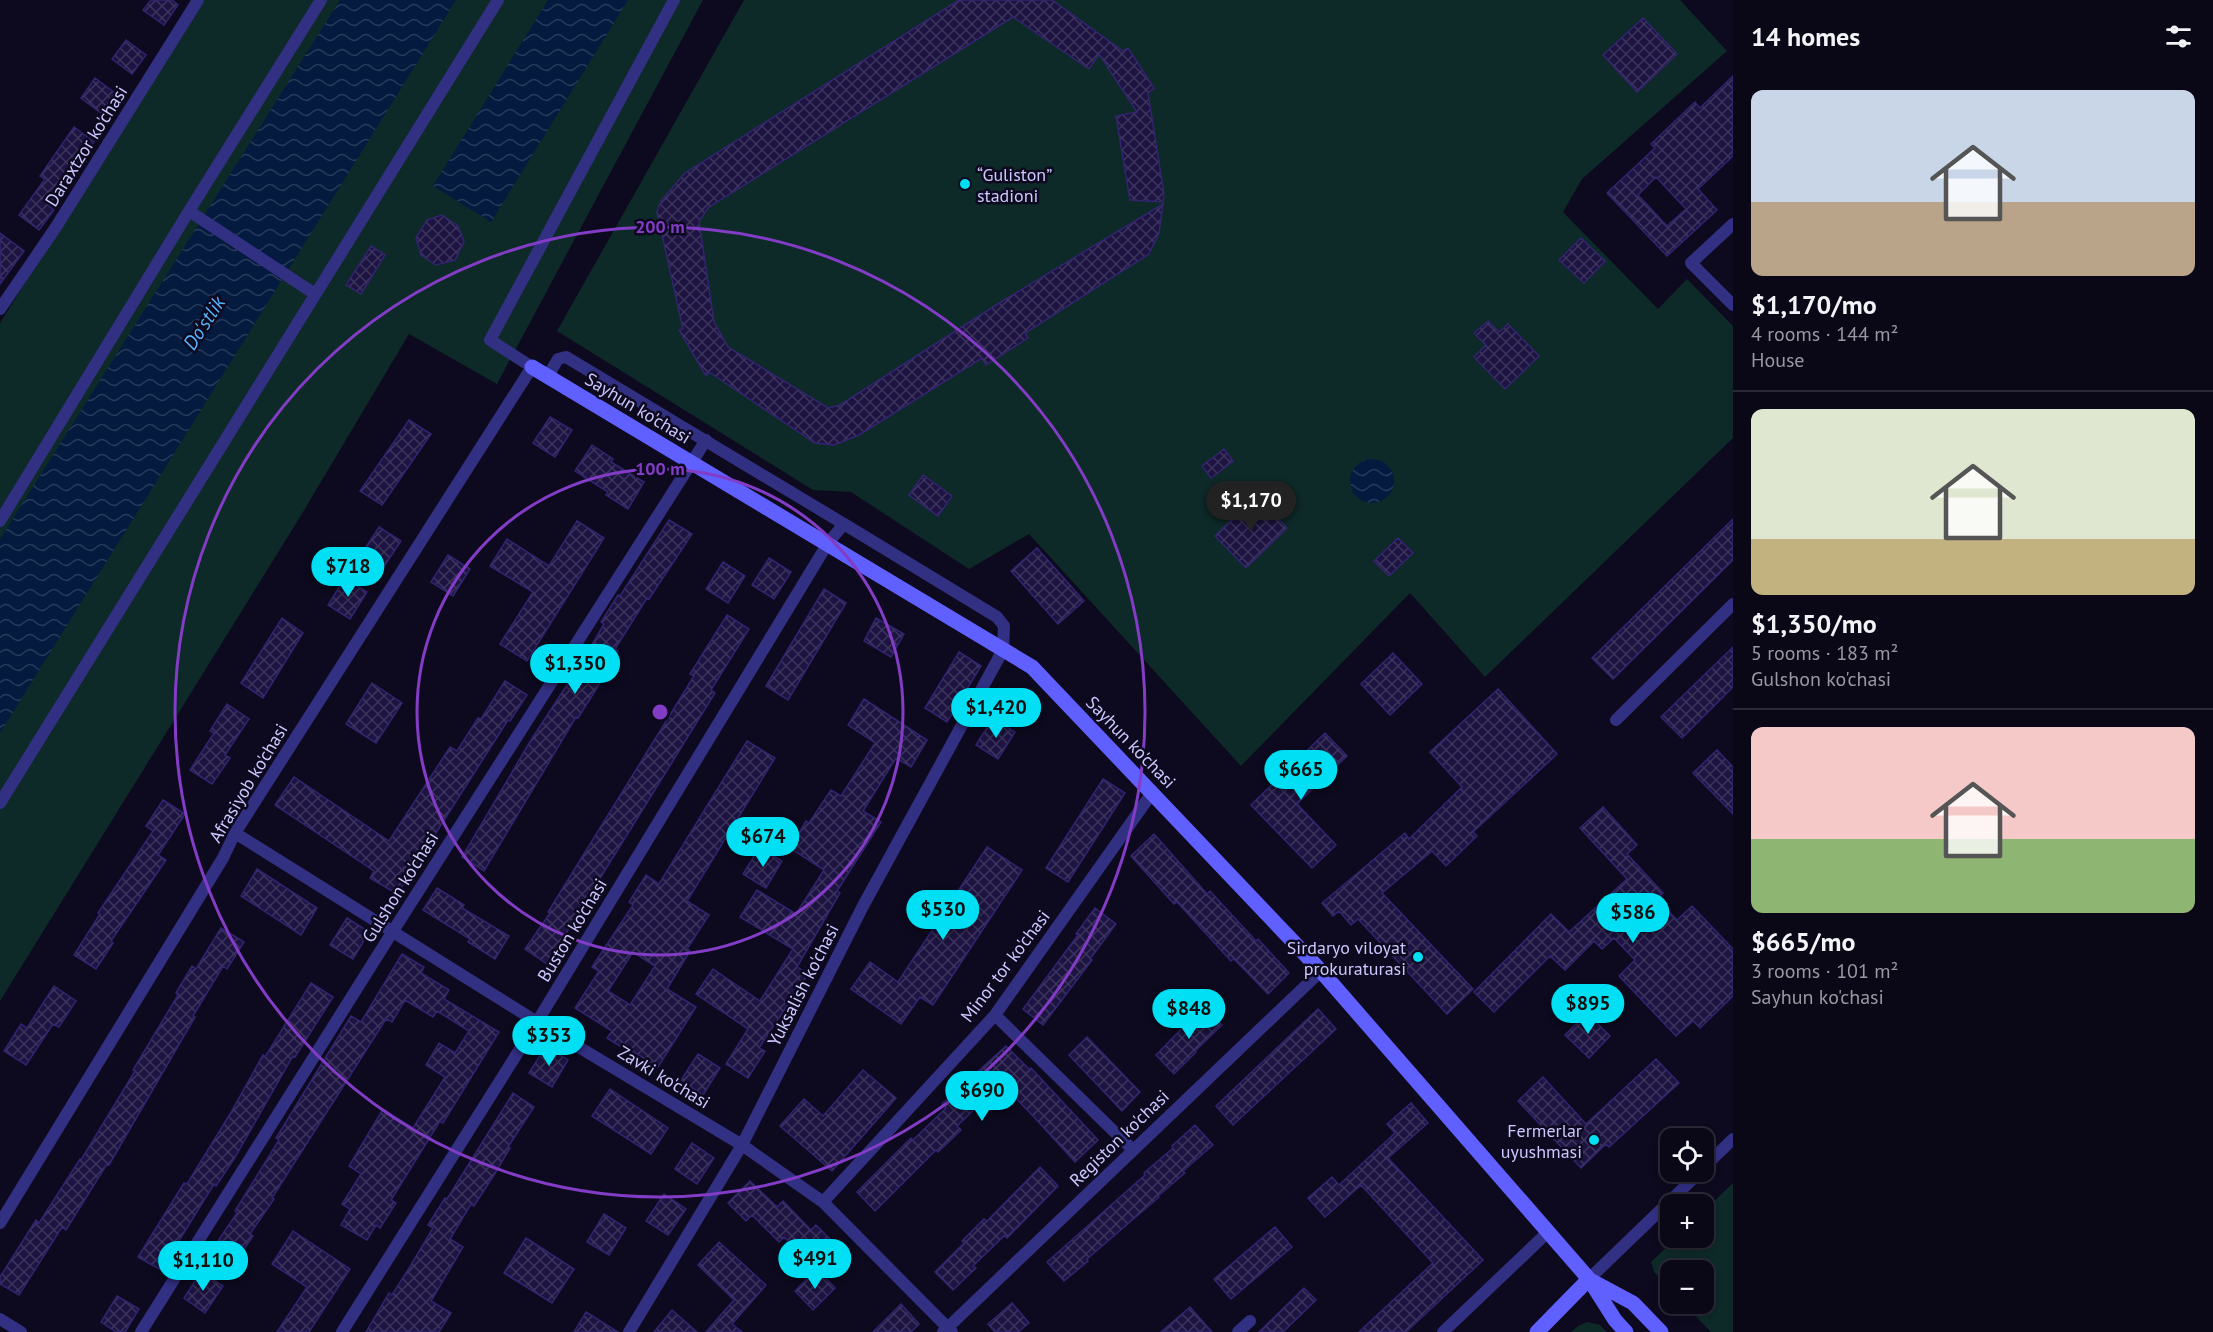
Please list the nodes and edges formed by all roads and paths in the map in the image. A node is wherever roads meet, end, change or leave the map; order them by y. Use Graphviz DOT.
graph roads {
  1 [pos="198,0"];
  2 [pos="321,0"];
  3 [pos="498,0"];
  4 [pos="674,0"];
  5 [pos="189,211"];
  6 [pos="1733,224"];
  7 [pos="315,294"];
  8 [pos="1733,305"];
  9 [pos="0,309"];
  10 [pos="532,367"];
  11 [pos="548,376"];
  12 [pos="706,440"];
  13 [pos="692,463"];
  14 [pos="0,521"];
  15 [pos="844,524"];
  16 [pos="828,543"];
  17 [pos="1733,604"];
  18 [pos="1003,650"];
  19 [pos="1616,720"];
  20 [pos="1152,793"];
  21 [pos="0,803"];
  22 [pos="236,833"];
  23 [pos="393,931"];
  24 [pos="1321,971"];
  25 [pos="995,1015"];
  26 [pos="537,1022"];
  27 [pos="1733,1139"];
  28 [pos="742,1145"];
  29 [pos="1133,1150"];
  30 [pos="1714,1157"];
  31 [pos="1690,1182"];
  32 [pos="823,1202"];
  33 [pos="0,1222"];
  34 [pos="1548,1232"];
  35 [pos="1589,1280"];
  36 [pos="0,1319"];
  37 [pos="1250,1322"];
  38 [pos="948,1330"];
  39 [pos="21,1332"];
  40 [pos="141,1332"];
  41 [pos="342,1332"];
  42 [pos="629,1332"];
  43 [pos="1238,1332"];
  44 [pos="1443,1332"];
  45 [pos="1537,1332"];
  46 [pos="1626,1332"];
  47 [pos="1661,1332"];
  1 -- 9 [label="street, Daraxtzor ko'chasi"];
  2 -- 5 [label="street"];
  3 -- 7 [label="street"];
  4 -- 10 [label="street"];
  5 -- 7 [label="street"];
  5 -- 14 [label="street"];
  6 -- 8 [label="street"];
  7 -- 21 [label="street"];
  10 -- 11 [label="street, Sayhun ko'chasi"];
  10 -- 22 [label="street, Afrasiyob ko'chasi"];
  11 -- 12 [label="street"];
  11 -- 13 [label="street, Sayhun ko'chasi"];
  12 -- 13 [label="street, Gulshon ko'chasi"];
  12 -- 15 [label="street"];
  13 -- 16 [label="street, Sayhun ko'chasi"];
  13 -- 23 [label="street, Gulshon ko'chasi"];
  15 -- 16 [label="street, Buston ko'chasi"];
  15 -- 18 [label="street"];
  16 -- 18 [label="street, Sayhun ko'chasi"];
  16 -- 26 [label="street, Buston ko'chasi"];
  17 -- 19 [label="street"];
  18 -- 20 [label="street, Sayhun ko'chasi"];
  18 -- 28 [label="street, Yuksalish ko'chasi"];
  20 -- 24 [label="street, Sayhun ko'chasi"];
  20 -- 25 [label="street, Minor tor ko'chasi"];
  22 -- 23 [label="street, Zavki ko'chasi"];
  22 -- 33 [label="street, Afrasiyob ko'chasi"];
  23 -- 26 [label="street, Zavki ko'chasi"];
  23 -- 40 [label="street, Gulshon ko'chasi"];
  24 -- 29 [label="street, Registon ko'chasi"];
  24 -- 34 [label="street, Sayhun ko'chasi"];
  25 -- 29 [label="street"];
  25 -- 32 [label="street, Minor tor ko'chasi"];
  26 -- 28 [label="street, Zavki ko'chasi"];
  26 -- 41 [label="street, Buston ko'chasi"];
  27 -- 30 [label="street"];
  28 -- 32 [label="street, Zavki ko'chasi"];
  28 -- 42 [label="street, Yuksalish ko'chasi"];
  29 -- 38 [label="street, Registon ko'chasi"];
  31 -- 35 [label="street"];
  32 -- 38 [label="street, Zavki ko'chasi"];
  34 -- 35 [label="street, Sayhun ko'chasi"];
  34 -- 44 [label="street"];
  35 -- 45 [label="street"];
  35 -- 46 [label="street, Sayhun ko'chasi"];
  35 -- 47 [label="street, Sayhun ko'chasi"];
  36 -- 39 [label="street"];
  37 -- 43 [label="street"];
}
